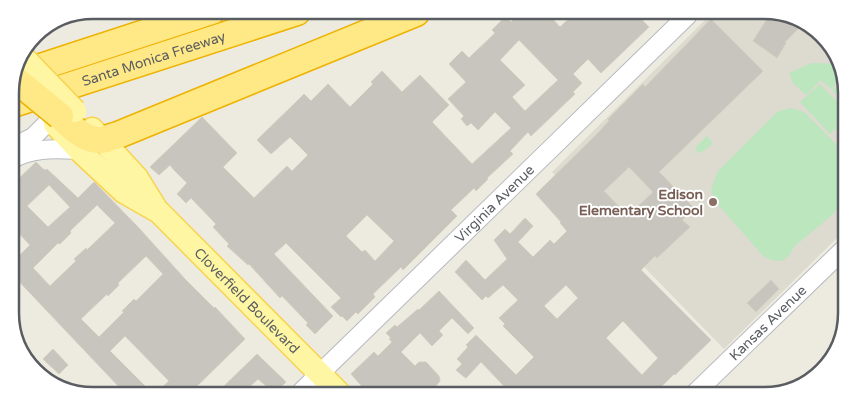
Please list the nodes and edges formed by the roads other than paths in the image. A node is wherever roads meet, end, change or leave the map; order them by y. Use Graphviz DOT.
graph roads {
  1 [pos="187,19"];
  2 [pos="275,19"];
  3 [pos="401,19"];
  4 [pos="678,19"];
  5 [pos="21,72"];
  6 [pos="21,76"];
  7 [pos="19,102"];
  8 [pos="62,116"];
  9 [pos="19,144"];
  10 [pos="90,145"];
  11 [pos="19,157"];
  12 [pos="838,255"];
  13 [pos="320,374"];
  14 [pos="306,387"];
  15 [pos="333,387"];
  16 [pos="701,387"];
  1 -- 5 [label="highway, Santa Monica Freeway"];
  2 -- 7 [label="highway, Santa Monica Freeway"];
  3 -- 10 [label="highway"];
  4 -- 13 [label="street, Virginia Avenue"];
  6 -- 8 [label="highway, bridge"];
  8 -- 9 [label="street"];
  8 -- 10 [label="highway"];
  10 -- 11 [label="street"];
  10 -- 13 [label="main road, Cloverfield Boulevard"];
  12 -- 16 [label="street, Kansas Avenue"];
  13 -- 14 [label="street, Virginia Avenue"];
  13 -- 15 [label="main road, Cloverfield Boulevard"];
}
